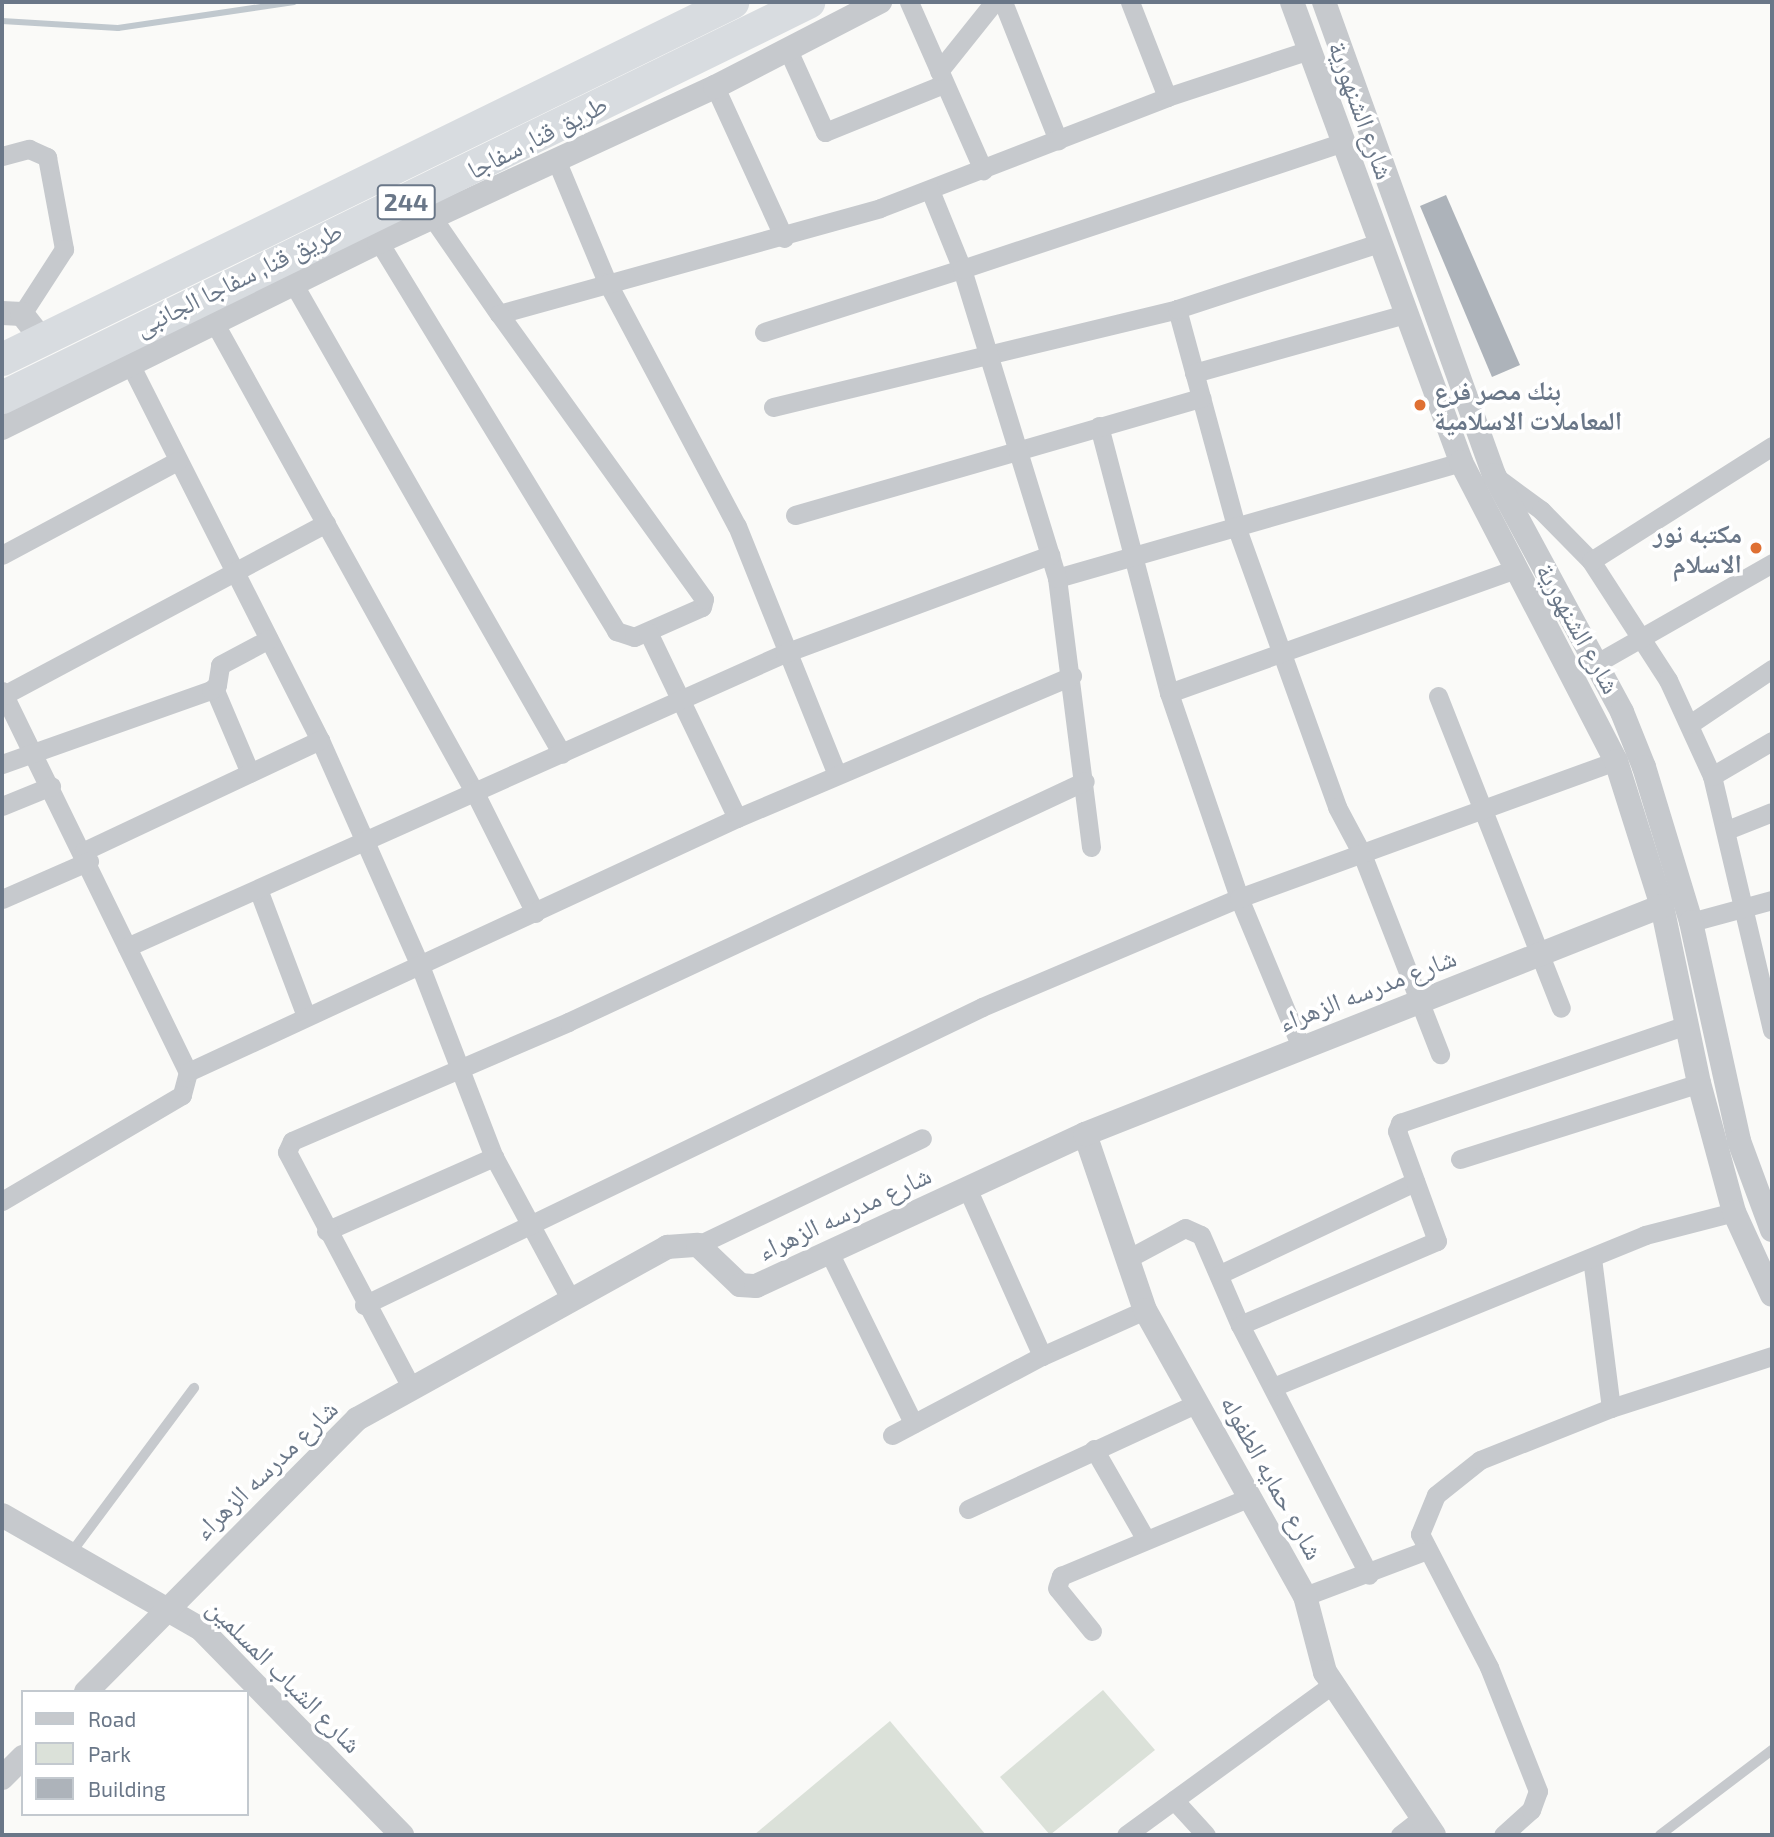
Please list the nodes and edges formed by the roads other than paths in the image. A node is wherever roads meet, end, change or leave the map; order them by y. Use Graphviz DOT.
graph roads {
  1 [pos="732,2"];
  2 [pos="808,2"];
  3 [pos="880,2"];
  4 [pos="909,2"];
  5 [pos="994,2"];
  6 [pos="1003,2"];
  7 [pos="1130,2"];
  8 [pos="1292,2"];
  9 [pos="1324,2"];
  10 [pos="788,50"];
  11 [pos="1309,50"];
  12 [pos="942,78"];
  13 [pos="715,87"];
  14 [pos="1167,97"];
  15 [pos="1058,139"];
  16 [pos="1341,143"];
  17 [pos="3,156"];
  18 [pos="557,162"];
  19 [pos="983,170"];
  20 [pos="930,190"];
  21 [pos="432,217"];
  22 [pos="784,238"];
  23 [pos="379,242"];
  24 [pos="1379,243"];
  25 [pos="962,269"];
  26 [pos="607,282"];
  27 [pos="293,283"];
  28 [pos="1177,309"];
  29 [pos="12,313"];
  30 [pos="499,314"];
  31 [pos="1405,314"];
  32 [pos="214,322"];
  33 [pos="764,332"];
  34 [pos="42,340"];
  35 [pos="990,351"];
  36 [pos="2,359"];
  37 [pos="130,364"];
  38 [pos="1194,373"];
  39 [pos="2,397"];
  40 [pos="1201,398"];
  41 [pos="773,407"];
  42 [pos="1099,426"];
  43 [pos="2,428"];
  44 [pos="1772,446"];
  45 [pos="1017,448"];
  46 [pos="177,461"];
  47 [pos="1461,462"];
  48 [pos="1494,475"];
  49 [pos="795,515"];
  50 [pos="326,523"];
  51 [pos="1236,526"];
  52 [pos="2,555"];
  53 [pos="1050,555"];
  54 [pos="1133,557"];
  55 [pos="1591,561"];
  56 [pos="1772,563"];
  57 [pos="1513,570"];
  58 [pos="232,571"];
  59 [pos="1057,579"];
  60 [pos="648,632"];
  61 [pos="1642,637"];
  62 [pos="269,639"];
  63 [pos="1280,652"];
  64 [pos="785,653"];
  65 [pos="1597,663"];
  66 [pos="1772,669"];
  67 [pos="1072,676"];
  68 [pos="214,688"];
  69 [pos="1169,693"];
  70 [pos="1438,696"];
  71 [pos="4,699"];
  72 [pos="679,702"];
  73 [pos="1690,724"];
  74 [pos="320,740"];
  75 [pos="1772,741"];
  76 [pos="34,751"];
  77 [pos="562,754"];
  78 [pos="1616,761"];
  79 [pos="2,764"];
  80 [pos="250,773"];
  81 [pos="838,775"];
  82 [pos="1712,776"];
  83 [pos="1085,781"];
  84 [pos="51,786"];
  85 [pos="476,795"];
  86 [pos="2,806"];
  87 [pos="1772,812"];
  88 [pos="1480,813"];
  89 [pos="737,818"];
  90 [pos="1727,830"];
  91 [pos="366,843"];
  92 [pos="1091,846"];
  93 [pos="1362,854"];
  94 [pos="87,856"];
  95 [pos="258,890"];
  96 [pos="1239,898"];
  97 [pos="2,899"];
  98 [pos="1772,900"];
  99 [pos="1662,906"];
  100 [pos="1745,908"];
  101 [pos="535,913"];
  102 [pos="1691,922"];
  103 [pos="127,947"];
  104 [pos="1538,955"];
  105 [pos="419,963"];
  106 [pos="1419,1000"];
  107 [pos="1561,1008"];
  108 [pos="306,1016"];
  109 [pos="1686,1026"];
  110 [pos="1772,1030"];
  111 [pos="1301,1047"];
  112 [pos="1440,1054"];
  113 [pos="460,1068"];
  114 [pos="188,1072"];
  115 [pos="1699,1083"];
  116 [pos="1085,1134"];
  117 [pos="922,1138"];
  118 [pos="494,1157"];
  119 [pos="1460,1158"];
  120 [pos="1415,1182"];
  121 [pos="967,1188"];
  122 [pos="1766,1198"];
  123 [pos="2,1201"];
  124 [pos="1734,1212"];
  125 [pos="534,1227"];
  126 [pos="1772,1230"];
  127 [pos="326,1231"];
  128 [pos="698,1245"];
  129 [pos="829,1252"];
  130 [pos="1130,1257"];
  131 [pos="1592,1258"];
  132 [pos="1220,1274"];
  133 [pos="1772,1295"];
  134 [pos="570,1298"];
  135 [pos="364,1305"];
  136 [pos="1145,1310"];
  137 [pos="1240,1325"];
  138 [pos="1042,1356"];
  139 [pos="1772,1356"];
  140 [pos="411,1387"];
  141 [pos="1273,1387"];
  142 [pos="194,1388"];
  143 [pos="1197,1403"];
  144 [pos="1611,1408"];
  145 [pos="913,1423"];
  146 [pos="892,1435"];
  147 [pos="1094,1449"];
  148 [pos="1250,1497"];
  149 [pos="968,1509"];
  150 [pos="2,1515"];
  151 [pos="1145,1538"];
  152 [pos="1427,1550"];
  153 [pos="69,1555"];
  154 [pos="1369,1575"];
  155 [pos="1306,1596"];
  156 [pos="168,1607"];
  157 [pos="1091,1631"];
  158 [pos="1333,1684"];
  159 [pos="88,1690"];
  160 [pos="1772,1750"];
  161 [pos="21,1759"];
  162 [pos="2,1778"];
  163 [pos="1174,1800"];
  164 [pos="1428,1827"];
  165 [pos="402,1835"];
  166 [pos="1126,1835"];
  167 [pos="1206,1835"];
  168 [pos="1400,1835"];
  169 [pos="1503,1835"];
  170 [pos="1660,1835"];
  1 -- 34 [label="highway, طريق قنا, سفاجا / 244"];
  2 -- 39 [label="highway, طريق قنا, سفاجا / 244"];
  3 -- 10 [label="street, طريق قنا, سفاجا الجانبى"];
  4 -- 12 [label="street"];
  5 -- 12 [label="street"];
  6 -- 15 [label="street"];
  7 -- 14 [label="street"];
  8 -- 11 [label="street, شارع الشنهورية"];
  9 -- 48 [label="street, شارع الشنهورية"];
  10 -- 12 [label="street"];
  10 -- 13 [label="street, طريق قنا, سفاجا الجانبى"];
  11 -- 14 [label="street"];
  11 -- 16 [label="street, شارع الشنهورية"];
  12 -- 19 [label="street"];
  13 -- 18 [label="street, طريق قنا, سفاجا الجانبى"];
  13 -- 22 [label="street"];
  14 -- 15 [label="street"];
  15 -- 19 [label="street"];
  16 -- 24 [label="street, شارع الشنهورية"];
  16 -- 25 [label="street"];
  17 -- 29 [label="street"];
  18 -- 21 [label="street, طريق قنا, سفاجا الجانبى"];
  18 -- 26 [label="street"];
  19 -- 20 [label="street"];
  20 -- 22 [label="street"];
  20 -- 25 [label="street"];
  21 -- 23 [label="street, طريق قنا, سفاجا الجانبى"];
  21 -- 30 [label="street"];
  22 -- 26 [label="street"];
  23 -- 27 [label="street, طريق قنا, سفاجا الجانبى"];
  23 -- 60 [label="street"];
  24 -- 28 [label="street"];
  24 -- 31 [label="street, شارع الشنهورية"];
  25 -- 33 [label="street"];
  25 -- 35 [label="street"];
  26 -- 30 [label="street"];
  26 -- 64 [label="street"];
  27 -- 32 [label="street, طريق قنا, سفاجا الجانبى"];
  27 -- 77 [label="street"];
  28 -- 35 [label="street"];
  28 -- 38 [label="street"];
  29 -- 34 [label="street"];
  30 -- 60 [label="street"];
  31 -- 38 [label="street"];
  31 -- 47 [label="street, شارع الشنهورية"];
  32 -- 37 [label="street, طريق قنا, سفاجا الجانبى"];
  32 -- 50 [label="street"];
  34 -- 36 [label="highway, طريق قنا, سفاجا / 244"];
  35 -- 41 [label="street"];
  35 -- 45 [label="street"];
  37 -- 43 [label="street, طريق قنا, سفاجا الجانبى"];
  37 -- 46 [label="street"];
  38 -- 40 [label="street"];
  40 -- 42 [label="street"];
  40 -- 51 [label="street"];
  42 -- 45 [label="street"];
  42 -- 54 [label="street"];
  44 -- 55 [label="street"];
  45 -- 49 [label="street"];
  45 -- 53 [label="street"];
  46 -- 52 [label="street"];
  46 -- 58 [label="street"];
  47 -- 51 [label="street"];
  47 -- 57 [label="street, شارع الشنهورية"];
  48 -- 55 [label="street"];
  48 -- 65 [label="street, شارع الشنهورية"];
  50 -- 58 [label="street"];
  50 -- 85 [label="street"];
  51 -- 54 [label="street"];
  51 -- 63 [label="street"];
  53 -- 59 [label="street"];
  53 -- 64 [label="street"];
  54 -- 59 [label="street"];
  54 -- 69 [label="street"];
  55 -- 61 [label="street"];
  56 -- 61 [label="street"];
  57 -- 63 [label="street"];
  57 -- 78 [label="street, شارع الشنهورية"];
  58 -- 62 [label="street"];
  58 -- 71 [label="street"];
  59 -- 67 [label="street"];
  60 -- 72 [label="street"];
  61 -- 65 [label="street"];
  61 -- 73 [label="street"];
  62 -- 68 [label="street"];
  62 -- 74 [label="street"];
  63 -- 69 [label="street"];
  63 -- 93 [label="street"];
  64 -- 72 [label="street"];
  64 -- 81 [label="street"];
  65 -- 102 [label="street, شارع الشنهورية"];
  66 -- 73 [label="street"];
  67 -- 81 [label="street"];
  67 -- 83 [label="street"];
  68 -- 76 [label="street"];
  68 -- 80 [label="street"];
  69 -- 96 [label="street"];
  70 -- 88 [label="street"];
  71 -- 76 [label="street"];
  72 -- 77 [label="street"];
  72 -- 89 [label="street"];
  73 -- 82 [label="street"];
  74 -- 80 [label="street"];
  74 -- 91 [label="street"];
  75 -- 82 [label="street"];
  76 -- 79 [label="street"];
  76 -- 84 [label="street"];
  77 -- 85 [label="street"];
  78 -- 88 [label="street"];
  78 -- 99 [label="street, شارع الشنهورية"];
  80 -- 94 [label="street"];
  81 -- 89 [label="street"];
  82 -- 90 [label="street"];
  83 -- 92 [label="street"];
  83 -- 113 [label="street"];
  84 -- 86 [label="street"];
  84 -- 94 [label="street"];
  85 -- 91 [label="street"];
  85 -- 101 [label="street"];
  87 -- 90 [label="street"];
  88 -- 93 [label="street"];
  88 -- 104 [label="street"];
  89 -- 101 [label="street"];
  90 -- 100 [label="street"];
  91 -- 95 [label="street"];
  91 -- 105 [label="street"];
  93 -- 96 [label="street"];
  93 -- 106 [label="street"];
  94 -- 97 [label="street"];
  94 -- 103 [label="street"];
  95 -- 103 [label="street"];
  95 -- 108 [label="street"];
  96 -- 111 [label="street"];
  96 -- 125 [label="street"];
  98 -- 100 [label="street"];
  99 -- 104 [label="street, شارع مدرسه الزهراء"];
  99 -- 109 [label="street, شارع الشنهورية"];
  100 -- 102 [label="street"];
  100 -- 110 [label="street"];
  101 -- 105 [label="street"];
  102 -- 122 [label="street, شارع الشنهورية"];
  103 -- 114 [label="street"];
  104 -- 106 [label="street, شارع مدرسه الزهراء"];
  104 -- 107 [label="street"];
  105 -- 108 [label="street"];
  105 -- 113 [label="street"];
  106 -- 111 [label="street, شارع مدرسه الزهراء"];
  106 -- 112 [label="street"];
  108 -- 114 [label="street"];
  109 -- 115 [label="street, شارع الشنهورية"];
  109 -- 120 [label="street"];
  111 -- 116 [label="street, شارع مدرسه الزهراء"];
  113 -- 118 [label="street"];
  113 -- 127 [label="street"];
  114 -- 123 [label="street"];
  115 -- 119 [label="street"];
  115 -- 124 [label="street, شارع الشنهورية"];
  116 -- 121 [label="street, شارع مدرسه الزهراء"];
  116 -- 130 [label="street, شارع حمايه الطفوله"];
  117 -- 128 [label="street"];
  118 -- 125 [label="street"];
  118 -- 127 [label="street"];
  120 -- 132 [label="street"];
  120 -- 137 [label="street"];
  121 -- 129 [label="street, شارع مدرسه الزهراء"];
  121 -- 138 [label="street"];
  122 -- 126 [label="street, شارع الشنهورية"];
  124 -- 131 [label="street"];
  124 -- 133 [label="street, شارع الشنهورية"];
  125 -- 134 [label="street"];
  125 -- 135 [label="street"];
  127 -- 135 [label="street"];
  128 -- 129 [label="street, شارع مدرسه الزهراء"];
  128 -- 134 [label="street, شارع مدرسه الزهراء"];
  129 -- 145 [label="street"];
  130 -- 132 [label="street"];
  130 -- 136 [label="street, شارع حمايه الطفوله"];
  131 -- 141 [label="street"];
  131 -- 144 [label="street"];
  132 -- 137 [label="street"];
  134 -- 140 [label="street, شارع مدرسه الزهراء"];
  135 -- 140 [label="street"];
  136 -- 138 [label="street"];
  136 -- 143 [label="street, شارع حمايه الطفوله"];
  137 -- 141 [label="street"];
  138 -- 145 [label="street"];
  139 -- 144 [label="street"];
  140 -- 156 [label="street, شارع مدرسه الزهراء"];
  141 -- 154 [label="street"];
  142 -- 153 [label="lane"];
  143 -- 147 [label="street"];
  143 -- 148 [label="street, شارع حمايه الطفوله"];
  144 -- 152 [label="street"];
  145 -- 146 [label="street"];
  147 -- 149 [label="street"];
  147 -- 151 [label="street"];
  148 -- 151 [label="street"];
  148 -- 155 [label="street, شارع حمايه الطفوله"];
  150 -- 153 [label="street, شارع الشباب المسلمين"];
  151 -- 157 [label="street"];
  152 -- 154 [label="street"];
  152 -- 169 [label="street"];
  153 -- 156 [label="street, شارع الشباب المسلمين"];
  154 -- 155 [label="street"];
  155 -- 158 [label="street, شارع حمايه الطفوله"];
  156 -- 159 [label="street, شارع مدرسه الزهراء"];
  156 -- 165 [label="street, شارع الشباب المسلمين"];
  158 -- 163 [label="street"];
  158 -- 164 [label="street, شارع حمايه الطفوله"];
  160 -- 170 [label="lane"];
  161 -- 162 [label="street"];
  163 -- 166 [label="street"];
  163 -- 167 [label="street"];
  164 -- 168 [label="street"];
}
